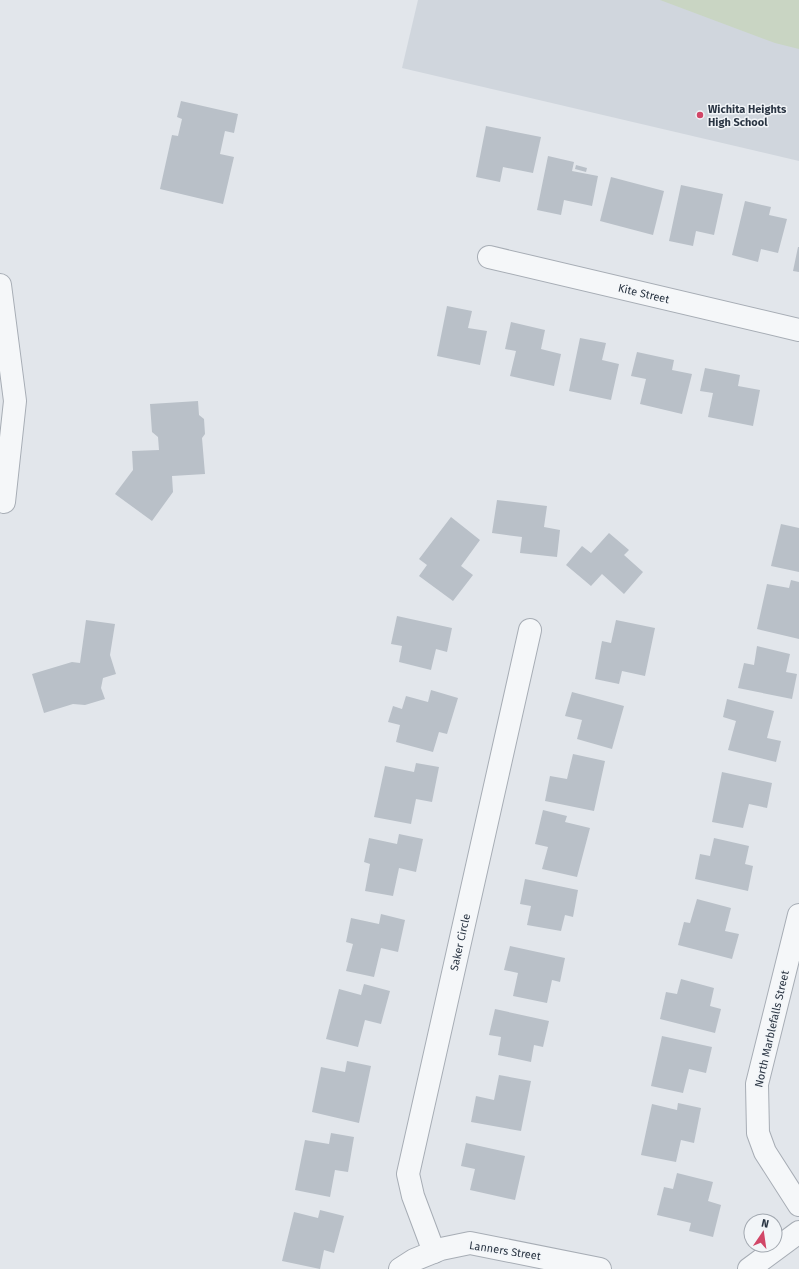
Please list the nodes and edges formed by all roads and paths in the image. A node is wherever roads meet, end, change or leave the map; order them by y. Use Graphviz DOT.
graph roads {
  1 [pos="489,257"];
  2 [pos="0,285"];
  3 [pos="799,330"];
  4 [pos="4,502"];
  5 [pos="530,630"];
  6 [pos="799,915"];
  7 [pos="799,1205"];
  8 [pos="799,1232"];
  9 [pos="434,1252"];
  10 [pos="400,1269"];
  11 [pos="600,1269"];
  12 [pos="749,1269"];
  1 -- 3 [label="street, Kite Street"];
  2 -- 4 [label="street"];
  5 -- 9 [label="street, Saker Circle"];
  6 -- 7 [label="street, North Marblefalls Street"];
  8 -- 12 [label="street"];
  9 -- 10 [label="street, Lanners Street"];
  9 -- 11 [label="street, Lanners Street"];
}
